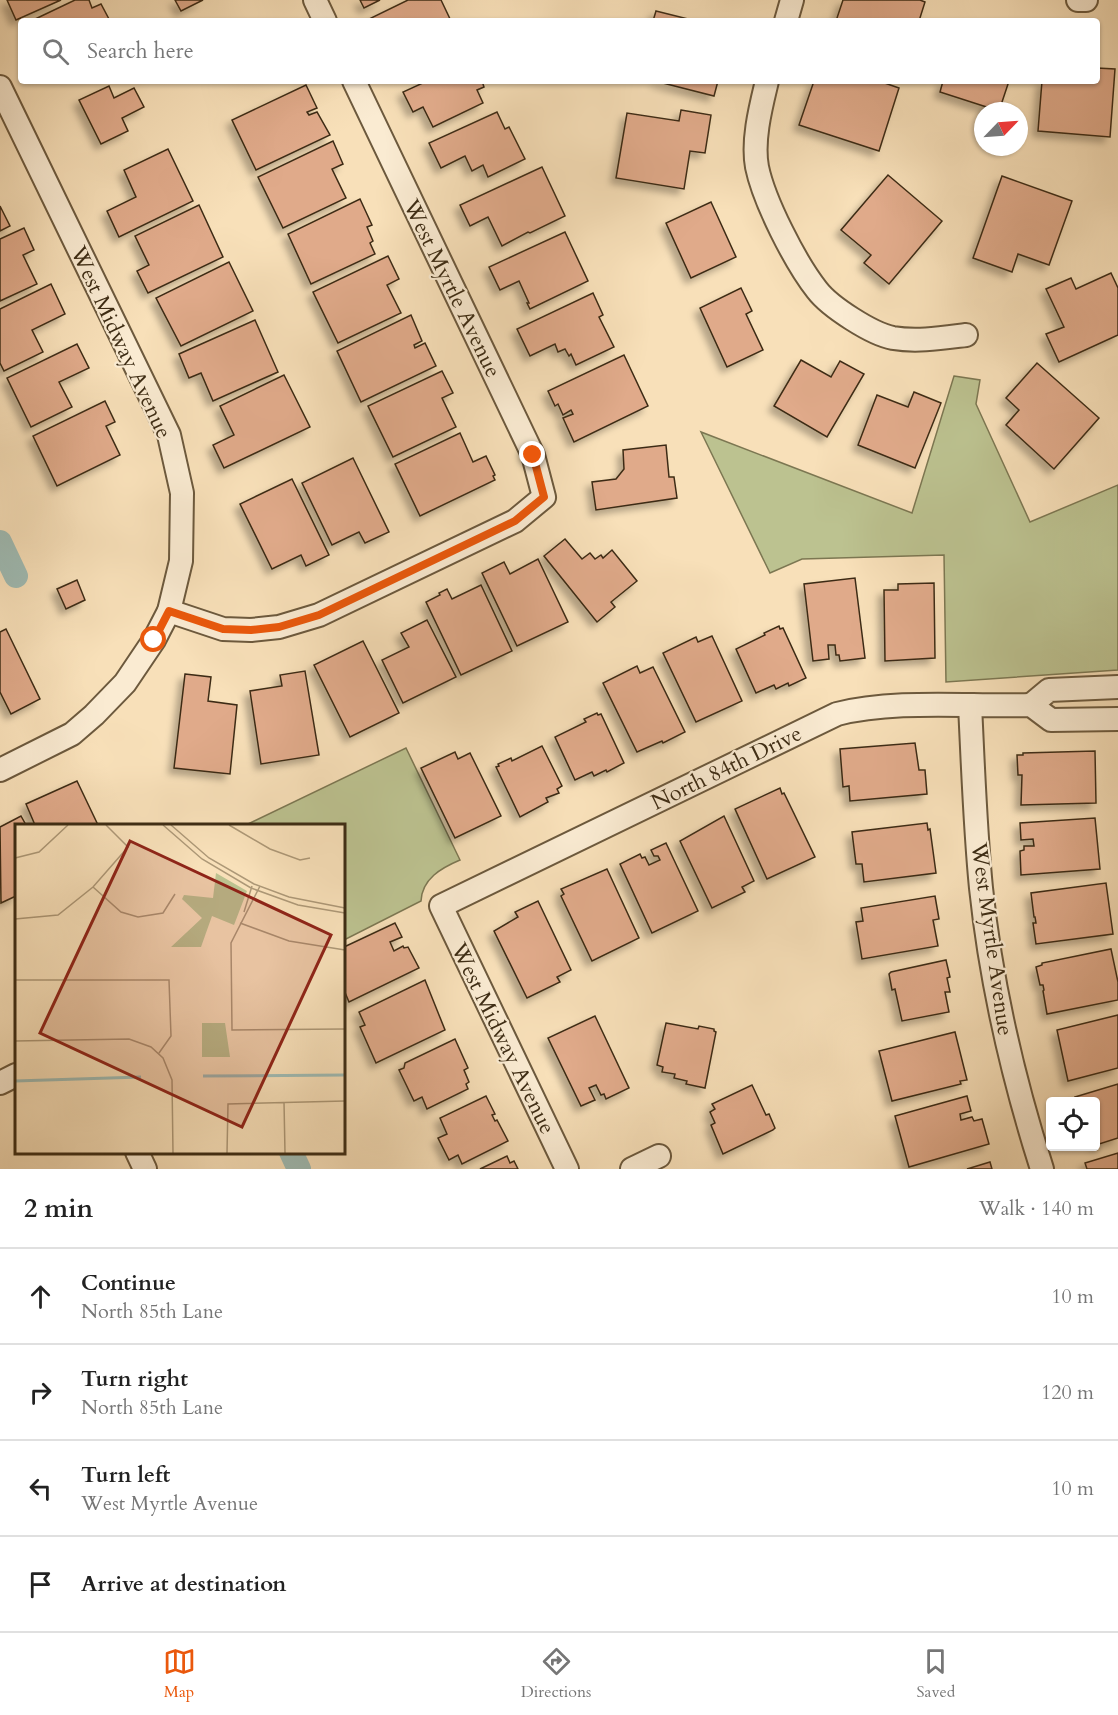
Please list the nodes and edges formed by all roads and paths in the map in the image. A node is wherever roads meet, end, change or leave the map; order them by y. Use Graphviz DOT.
graph roads {
  1 [pos="315,0"];
  2 [pos="792,0"];
  3 [pos="1078,0"];
  4 [pos="1086,0"];
  5 [pos="324,18"];
  6 [pos="787,18"];
  7 [pos="355,84"];
  8 [pos="766,84"];
  9 [pos="0,87"];
  10 [pos="966,334"];
  11 [pos="169,611"];
  12 [pos="1118,687"];
  13 [pos="970,705"];
  14 [pos="1031,705"];
  15 [pos="1118,719"];
  16 [pos="0,770"];
  17 [pos="441,906"];
  18 [pos="15,1076"];
  19 [pos="0,1083"];
  20 [pos="138,1154"];
  21 [pos="659,1156"];
  22 [pos="144,1169"];
  23 [pos="567,1169"];
  24 [pos="632,1169"];
  25 [pos="1042,1169"];
  1 -- 5 [label="street"];
  2 -- 6 [label="street"];
  3 -- 4 [label="street"];
  7 -- 11 [label="street, West Myrtle Avenue"];
  8 -- 10 [label="street"];
  9 -- 11 [label="street, West Midway Avenue"];
  11 -- 16 [label="street, West Midway Avenue"];
  12 -- 14 [label="street"];
  13 -- 14 [label="street, North 84th Drive"];
  13 -- 17 [label="street, North 84th Drive"];
  13 -- 25 [label="street, West Myrtle Avenue"];
  14 -- 15 [label="street"];
  17 -- 23 [label="street, West Midway Avenue"];
  18 -- 19 [label="street"];
  20 -- 22 [label="street"];
  21 -- 24 [label="street"];
}
